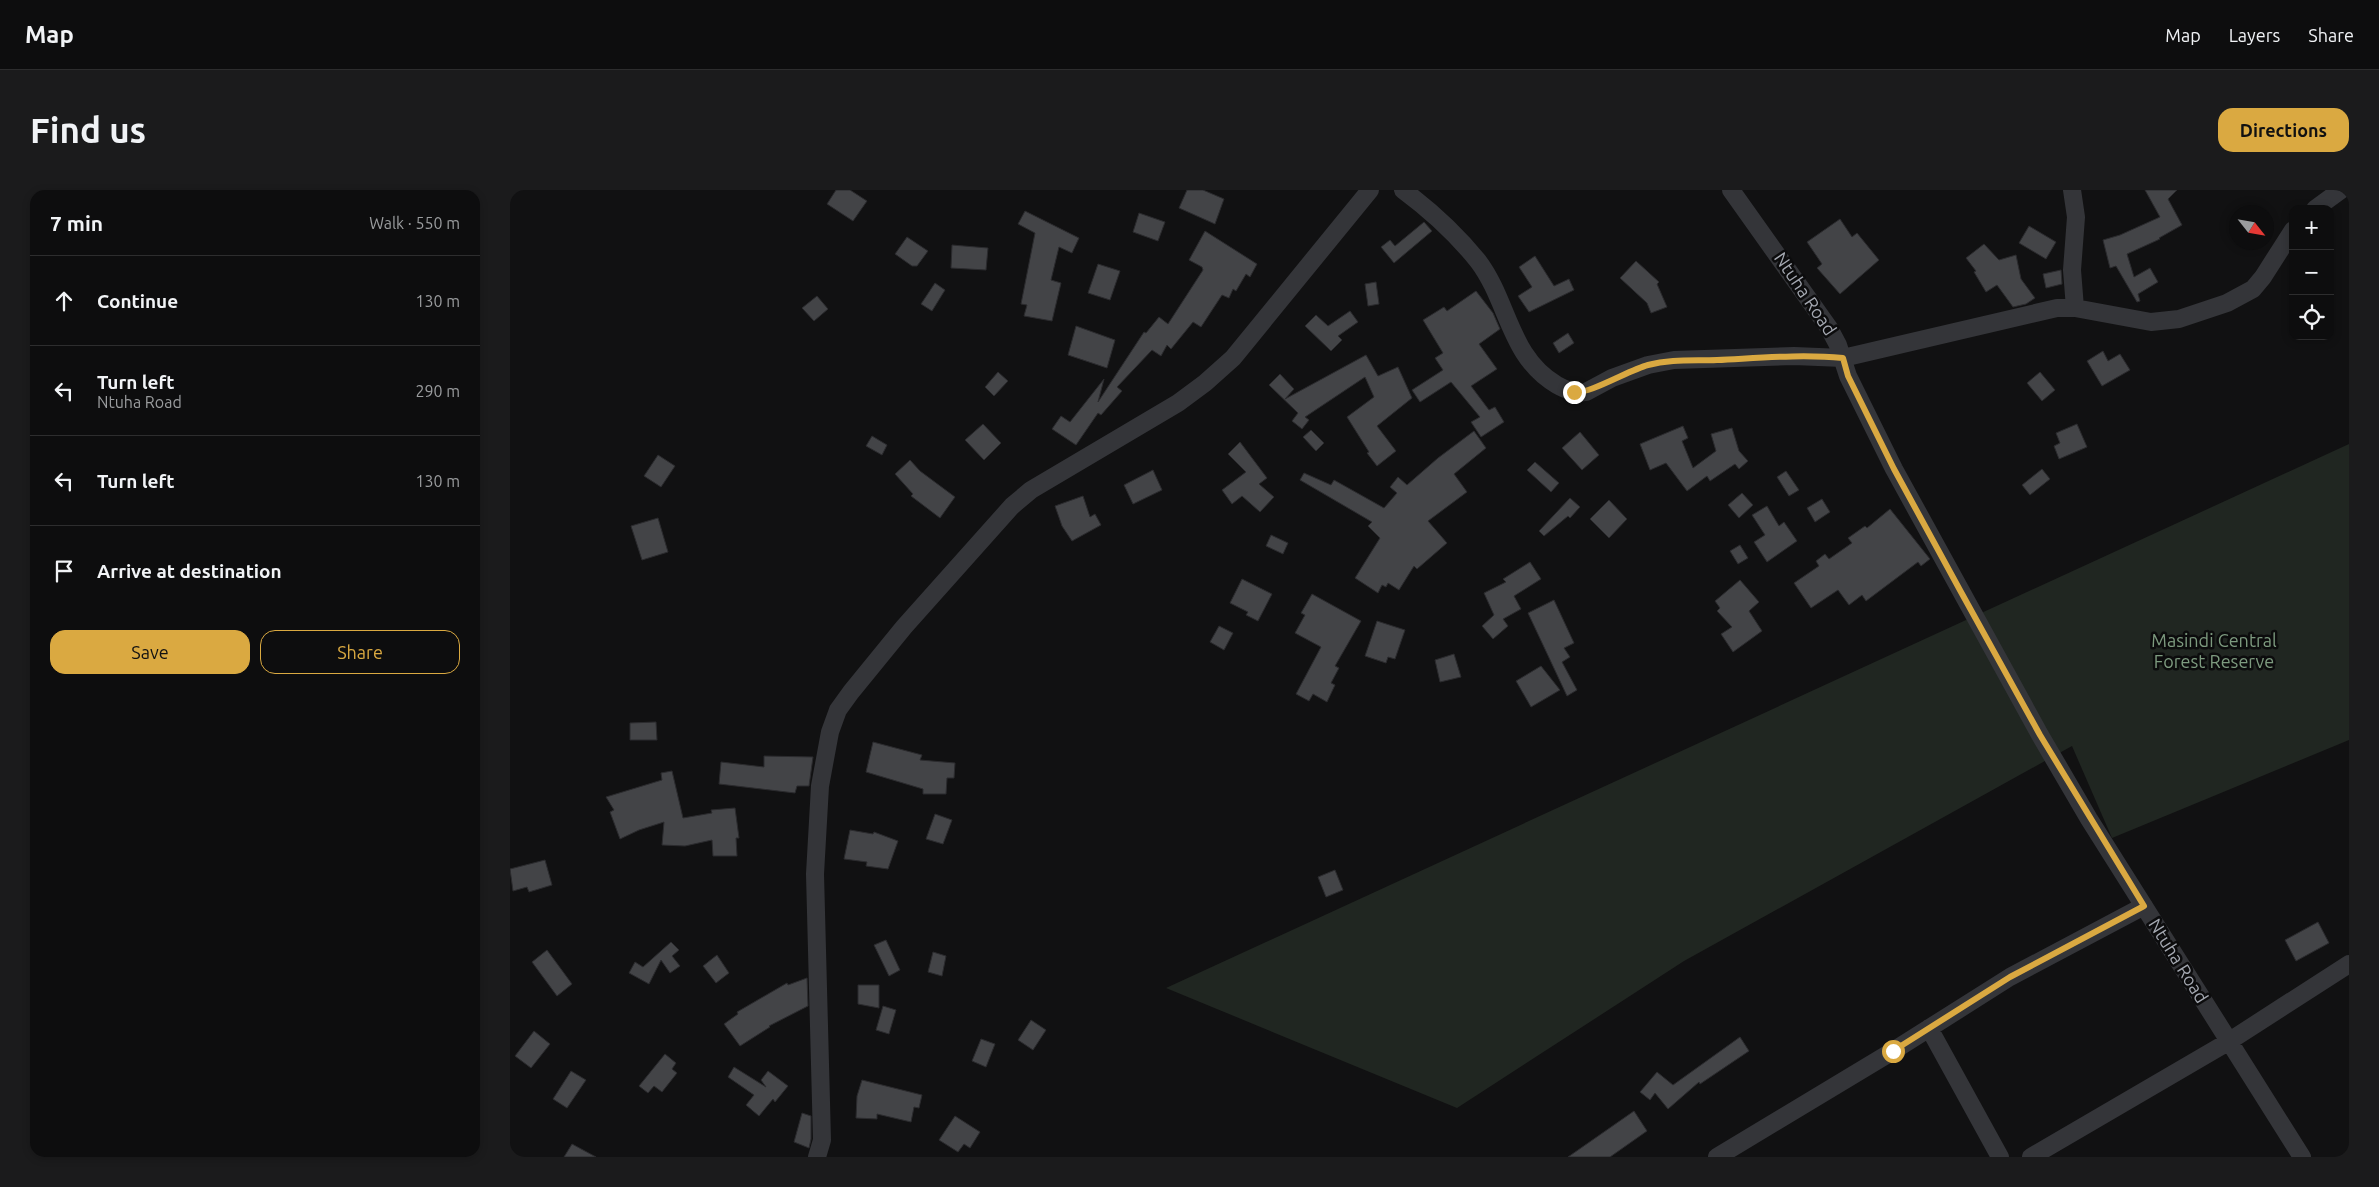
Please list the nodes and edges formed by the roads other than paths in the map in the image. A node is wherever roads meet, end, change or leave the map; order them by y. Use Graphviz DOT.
graph roads {
  1 [pos="1370,190"];
  2 [pos="1403,190"];
  3 [pos="1731,190"];
  4 [pos="2072,190"];
  5 [pos="2341,190"];
  6 [pos="2321,205"];
  7 [pos="2289,236"];
  8 [pos="2075,308"];
  9 [pos="1843,358"];
  10 [pos="2144,906"];
  11 [pos="2349,964"];
  12 [pos="1929,1028"];
  13 [pos="2228,1042"];
  14 [pos="818,1157"];
  15 [pos="1717,1157"];
  16 [pos="2000,1157"];
  17 [pos="2031,1157"];
  18 [pos="2302,1157"];
  1 -- 14 [label="street"];
  2 -- 9 [label="street"];
  3 -- 9 [label="street, Ntuha Road"];
  4 -- 8 [label="street"];
  5 -- 6 [label="street"];
  7 -- 8 [label="street"];
  8 -- 9 [label="street"];
  9 -- 10 [label="street, Ntuha Road"];
  10 -- 12 [label="street"];
  10 -- 13 [label="street, Ntuha Road"];
  11 -- 13 [label="street"];
  12 -- 15 [label="street"];
  12 -- 16 [label="street"];
  13 -- 17 [label="street"];
  13 -- 18 [label="street, Ntuha Road"];
}
